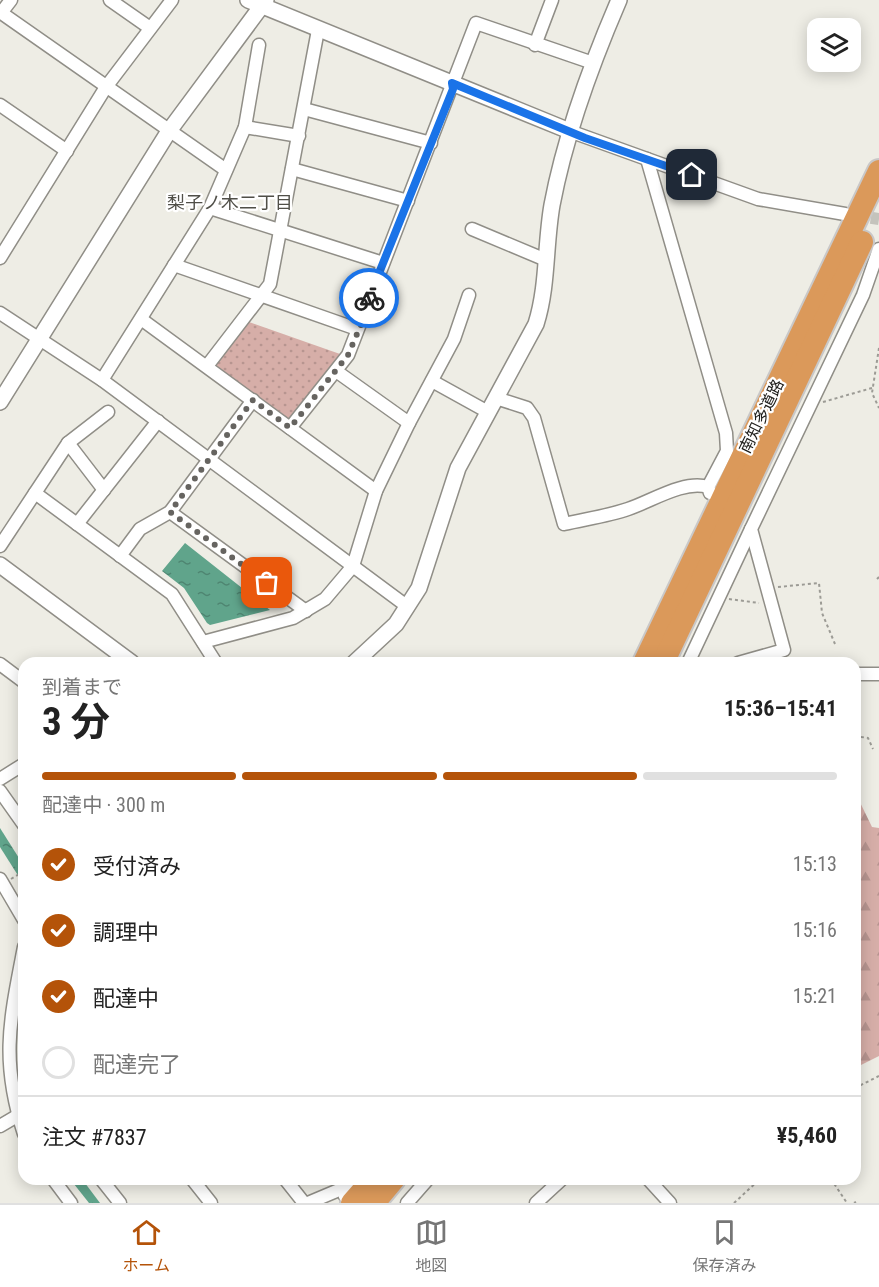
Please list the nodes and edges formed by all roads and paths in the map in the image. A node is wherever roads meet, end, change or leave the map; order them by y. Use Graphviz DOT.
graph roads {
  1 [pos="11,0"];
  2 [pos="110,0"];
  3 [pos="172,0"];
  4 [pos="619,0"];
  5 [pos="548,1"];
  6 [pos="258,2"];
  7 [pos="1,13"];
  8 [pos="150,28"];
  9 [pos="318,30"];
  10 [pos="259,45"];
  11 [pos="535,45"];
  12 [pos="593,63"];
  13 [pos="452,83"];
  14 [pos="106,87"];
  15 [pos="0,105"];
  16 [pos="304,109"];
  17 [pos="245,127"];
  18 [pos="169,131"];
  19 [pos="572,132"];
  20 [pos="299,136"];
  21 [pos="431,143"];
  22 [pos="67,151"];
  23 [pos="647,159"];
  24 [pos="292,169"];
  25 [pos="226,170"];
  26 [pos="879,171"];
  27 [pos="408,201"];
  28 [pos="879,205"];
  29 [pos="210,208"];
  30 [pos="845,214"];
  31 [pos="280,230"];
  32 [pos="479,236"];
  33 [pos="879,249"];
  34 [pos="0,258"];
  35 [pos="546,260"];
  36 [pos="383,263"];
  37 [pos="174,265"];
  38 [pos="263,295"];
  39 [pos="470,295"];
  40 [pos="0,313"];
  41 [pos="141,319"];
  42 [pos="357,329"];
  43 [pos="40,338"];
  44 [pos="879,348"];
  45 [pos="207,366"];
  46 [pos="877,369"];
  47 [pos="336,371"];
  48 [pos="102,380"];
  49 [pos="432,381"];
  50 [pos="872,388"];
  51 [pos="496,398"];
  52 [pos="253,400"];
  53 [pos="0,402"];
  54 [pos="811,403"];
  55 [pos="879,408"];
  56 [pos="108,412"];
  57 [pos="488,412"];
  58 [pos="158,421"];
  59 [pos="409,423"];
  60 [pos="290,428"];
  61 [pos="68,443"];
  62 [pos="208,460"];
  63 [pos="104,489"];
  64 [pos="376,491"];
  65 [pos="35,494"];
  66 [pos="170,512"];
  67 [pos="77,524"];
  68 [pos="751,529"];
  69 [pos="0,546"];
  70 [pos="120,556"];
  71 [pos="0,565"];
  72 [pos="353,566"];
  73 [pos="767,588"];
  74 [pos="720,596"];
  75 [pos="771,601"];
  76 [pos="408,607"];
  77 [pos="306,611"];
  78 [pos="202,642"];
  79 [pos="835,644"];
  80 [pos="124,657"];
  81 [pos="212,657"];
  82 [pos="361,657"];
  83 [pos="647,657"];
  84 [pos="666,657"];
  85 [pos="691,657"];
  86 [pos="772,657"];
  87 [pos="0,664"];
  88 [pos="861,674"];
  89 [pos="879,674"];
  90 [pos="18,677"];
  91 [pos="861,737"];
  92 [pos="873,749"];
  93 [pos="18,768"];
  94 [pos="0,779"];
  95 [pos="0,791"];
  96 [pos="18,816"];
  97 [pos="5,880"];
  98 [pos="5,900"];
  99 [pos="18,914"];
  100 [pos="18,973"];
  101 [pos="879,1076"];
  102 [pos="861,1085"];
  103 [pos="17,1116"];
  104 [pos="0,1126"];
  105 [pos="58,1185"];
  106 [pos="106,1185"];
  107 [pos="197,1185"];
  108 [pos="290,1185"];
  109 [pos="375,1185"];
  110 [pos="423,1185"];
  111 [pos="556,1185"];
  112 [pos="654,1185"];
  113 [pos="753,1185"];
  114 [pos="835,1185"];
  115 [pos="357,1191"];
  116 [pos="71,1203"];
  117 [pos="120,1203"];
  118 [pos="211,1203"];
  119 [pos="306,1203"];
  120 [pos="407,1203"];
  121 [pos="536,1203"];
  122 [pos="670,1203"];
  123 [pos="734,1203"];
  124 [pos="848,1203"];
  1 -- 7 [label="street"];
  2 -- 8 [label="street"];
  3 -- 8 [label="street"];
  4 -- 12 [label="street"];
  5 -- 11 [label="street"];
  6 -- 9 [label="street"];
  6 -- 18 [label="street"];
  7 -- 14 [label="street"];
  8 -- 14 [label="street"];
  9 -- 13 [label="street"];
  9 -- 16 [label="street"];
  10 -- 17 [label="street"];
  11 -- 12 [label="street"];
  11 -- 13 [label="street"];
  12 -- 19 [label="street"];
  13 -- 19 [label="street"];
  13 -- 21 [label="street"];
  14 -- 18 [label="street"];
  14 -- 22 [label="street"];
  15 -- 22 [label="street"];
  16 -- 20 [label="street"];
  16 -- 21 [label="street"];
  17 -- 20 [label="street"];
  17 -- 25 [label="street"];
  18 -- 25 [label="street"];
  18 -- 43 [label="street"];
  19 -- 23 [label="street"];
  19 -- 35 [label="street"];
  20 -- 24 [label="street"];
  21 -- 27 [label="street"];
  22 -- 34 [label="street"];
  23 -- 30 [label="street"];
  23 -- 51 [label="street"];
  24 -- 27 [label="street"];
  24 -- 31 [label="street"];
  25 -- 29 [label="street"];
  26 -- 83 [label="highway, 南知多道路"];
  27 -- 36 [label="street"];
  28 -- 84 [label="highway, 南知多道路"];
  29 -- 31 [label="street"];
  29 -- 37 [label="street"];
  31 -- 36 [label="street"];
  31 -- 38 [label="street"];
  32 -- 35 [label="street"];
  33 -- 54 [label="street"];
  35 -- 51 [label="street"];
  36 -- 42 [label="street"];
  37 -- 38 [label="street"];
  37 -- 41 [label="street"];
  38 -- 42 [label="street"];
  38 -- 45 [label="street"];
  39 -- 49 [label="street"];
  40 -- 43 [label="street"];
  41 -- 45 [label="street"];
  41 -- 48 [label="street"];
  42 -- 47 [label="street"];
  43 -- 48 [label="street"];
  43 -- 53 [label="street"];
  44 -- 46 [label="path"];
  45 -- 52 [label="street"];
  46 -- 50 [label="path"];
  47 -- 59 [label="street"];
  47 -- 60 [label="street"];
  48 -- 58 [label="street"];
  49 -- 57 [label="street"];
  49 -- 59 [label="street"];
  50 -- 54 [label="path"];
  50 -- 55 [label="path"];
  51 -- 57 [label="street"];
  52 -- 60 [label="street"];
  52 -- 62 [label="street"];
  54 -- 68 [label="street"];
  56 -- 61 [label="street"];
  57 -- 76 [label="street"];
  58 -- 62 [label="street"];
  58 -- 63 [label="street"];
  59 -- 64 [label="street"];
  60 -- 64 [label="street"];
  61 -- 63 [label="street"];
  61 -- 65 [label="street"];
  62 -- 66 [label="street"];
  62 -- 72 [label="street"];
  63 -- 67 [label="street"];
  64 -- 72 [label="street"];
  65 -- 67 [label="street"];
  65 -- 69 [label="street"];
  66 -- 70 [label="street"];
  66 -- 77 [label="street"];
  67 -- 70 [label="street"];
  68 -- 73 [label="street"];
  68 -- 74 [label="street"];
  70 -- 78 [label="street"];
  71 -- 80 [label="street"];
  72 -- 76 [label="street"];
  72 -- 77 [label="street"];
  73 -- 75 [label="street"];
  73 -- 79 [label="path"];
  74 -- 75 [label="path"];
  74 -- 85 [label="street"];
  75 -- 86 [label="street"];
  76 -- 82 [label="street"];
  77 -- 78 [label="street"];
  78 -- 81 [label="street"];
  87 -- 90 [label="street"];
  88 -- 89 [label="street"];
  91 -- 92 [label="path"];
  93 -- 94 [label="street"];
  95 -- 96 [label="street"];
  97 -- 98 [label="street"];
  98 -- 99 [label="street"];
  100 -- 103 [label="street"];
  101 -- 102 [label="path"];
  103 -- 104 [label="street"];
  105 -- 116 [label="street"];
  106 -- 117 [label="street"];
  107 -- 118 [label="street"];
  108 -- 119 [label="street"];
  109 -- 115 [label="highway"];
  110 -- 120 [label="street"];
  111 -- 121 [label="street"];
  112 -- 122 [label="street"];
  113 -- 123 [label="path"];
  114 -- 124 [label="path"];
  115 -- 119 [label="street"];
}
